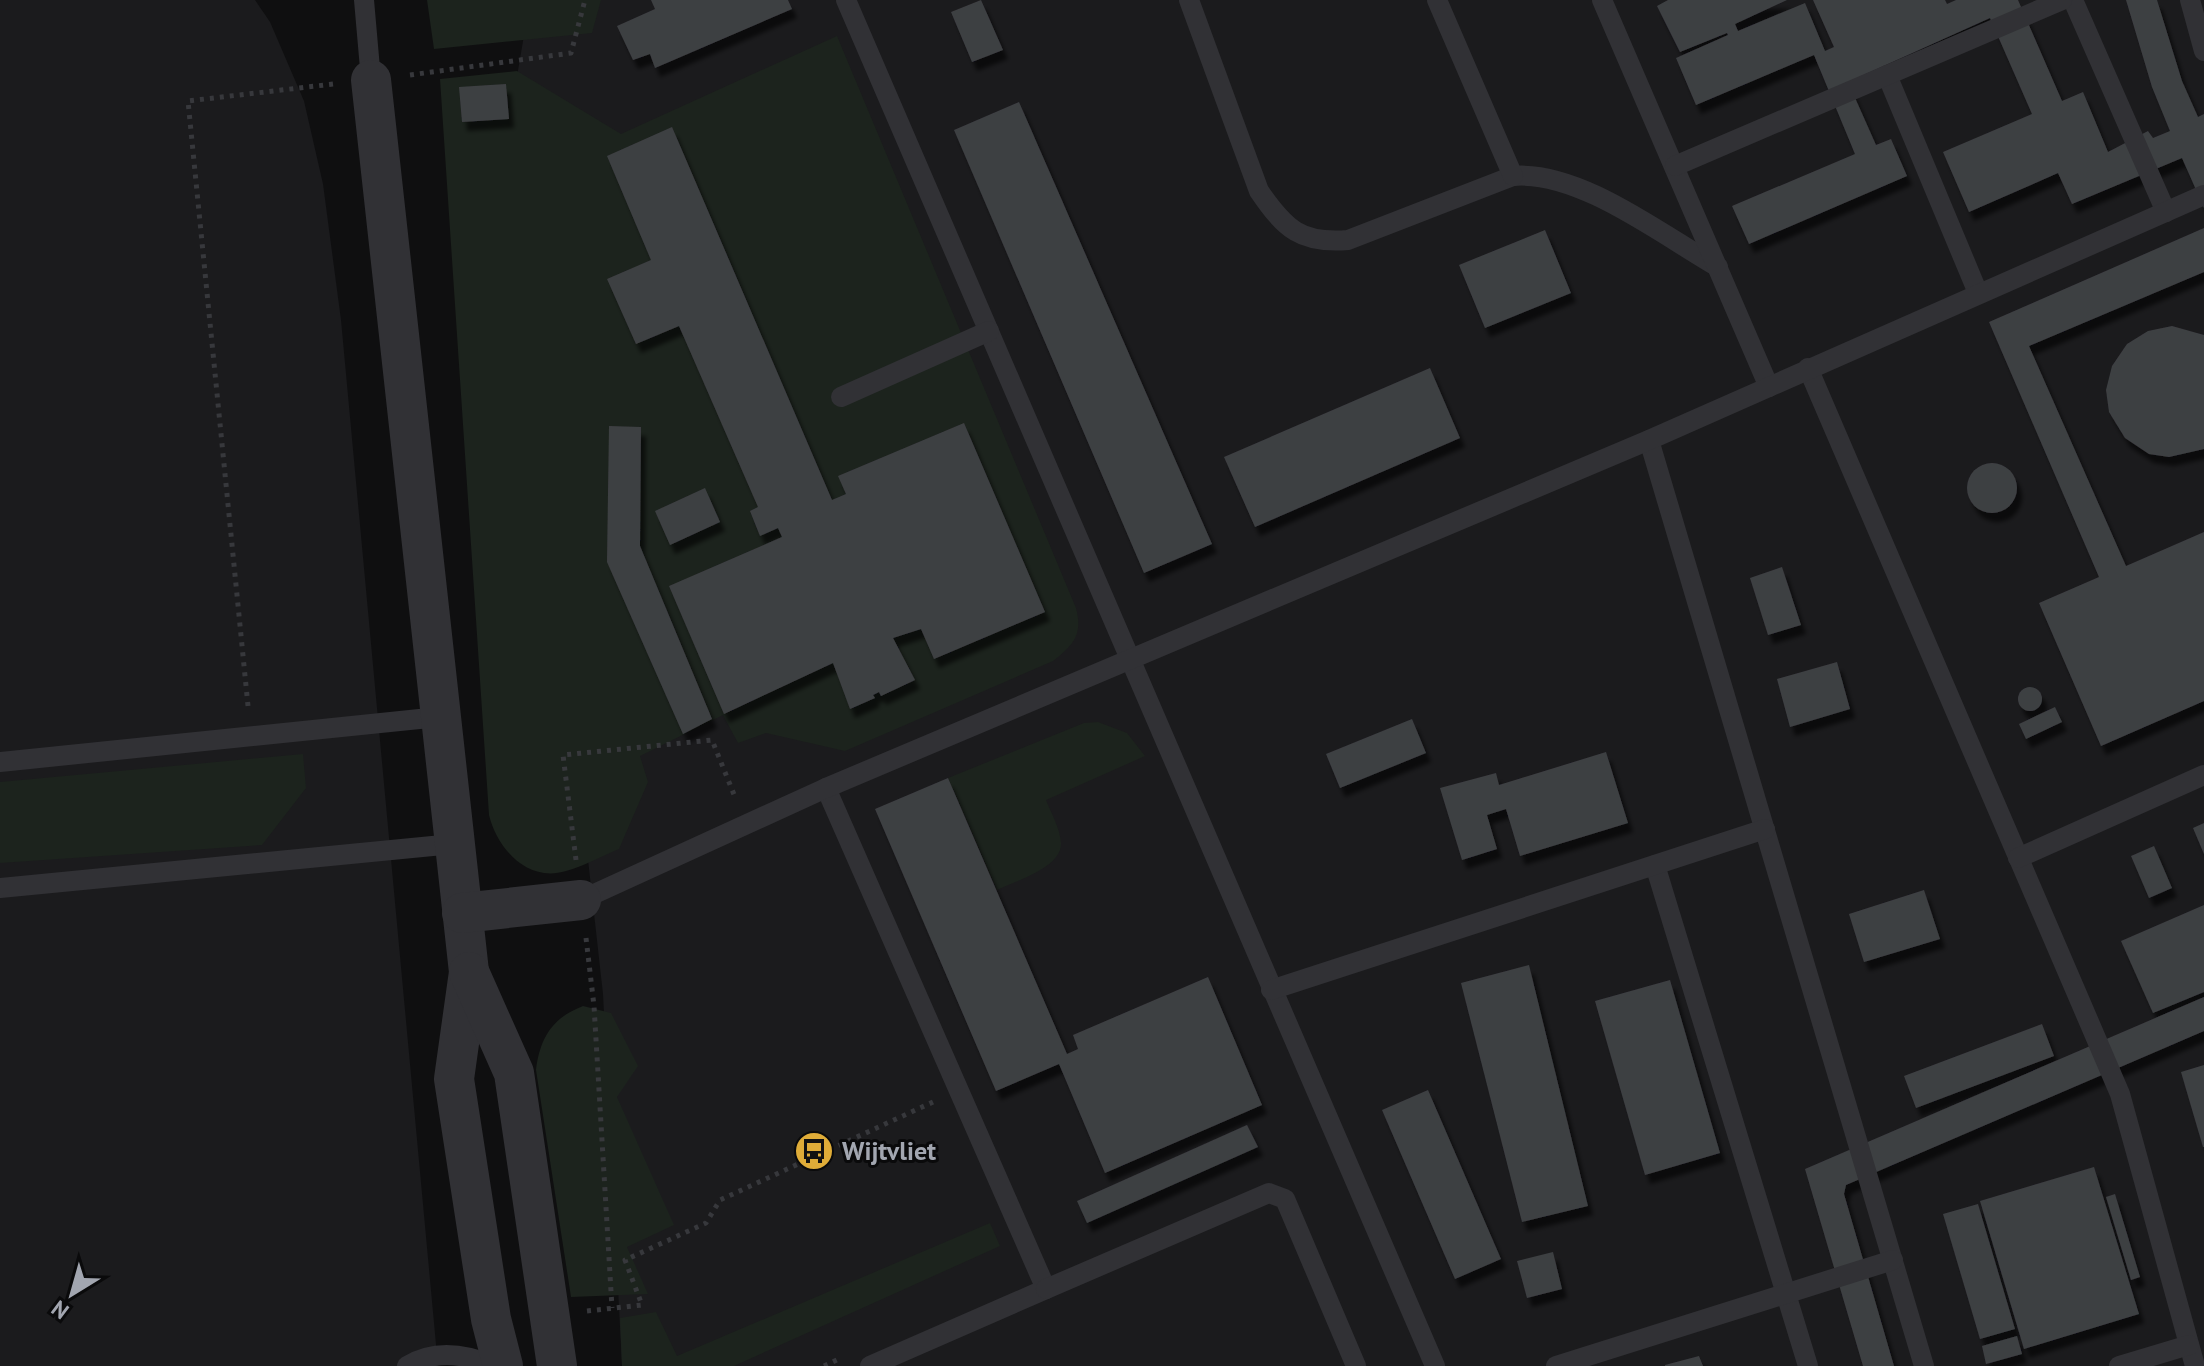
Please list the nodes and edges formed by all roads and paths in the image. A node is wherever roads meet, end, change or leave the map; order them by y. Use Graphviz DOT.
graph roads {
  1 [pos="364,0"];
  2 [pos="585,0"];
  3 [pos="846,0"];
  4 [pos="1189,0"];
  5 [pos="1437,0"];
  6 [pos="1602,0"];
  7 [pos="2062,0"];
  8 [pos="2073,0"];
  9 [pos="2190,0"];
  10 [pos="2204,51"];
  11 [pos="1887,75"];
  12 [pos="371,80"];
  13 [pos="1675,166"];
  14 [pos="1513,176"];
  15 [pos="2204,195"];
  16 [pos="2166,212"];
  17 [pos="1718,267"];
  18 [pos="1978,293"];
  19 [pos="989,331"];
  20 [pos="1808,368"];
  21 [pos="1769,387"];
  22 [pos="841,397"];
  23 [pos="1649,440"];
  24 [pos="1129,660"];
  25 [pos="439,717"];
  26 [pos="251,735"];
  27 [pos="0,762"];
  28 [pos="2204,775"];
  29 [pos="826,788"];
  30 [pos="747,824"];
  31 [pos="1765,829"];
  32 [pos="453,844"];
  33 [pos="2018,858"];
  34 [pos="1655,865"];
  35 [pos="0,888"];
  36 [pos="581,900"];
  37 [pos="462,913"];
  38 [pos="469,972"];
  39 [pos="1271,990"];
  40 [pos="913,1111"];
  41 [pos="1893,1260"];
  42 [pos="1046,1289"];
  43 [pos="1785,1294"];
  44 [pos="642,1305"];
  45 [pos="612,1308"];
  46 [pos="2189,1345"];
  47 [pos="407,1366"];
  48 [pos="494,1366"];
  49 [pos="503,1366"];
  50 [pos="557,1366"];
  51 [pos="870,1366"];
  52 [pos="1356,1366"];
  53 [pos="1435,1366"];
  54 [pos="1556,1366"];
  55 [pos="1808,1366"];
  56 [pos="1924,1366"];
  57 [pos="2119,1366"];
  58 [pos="2195,1366"];
  1 -- 12 [label="lane"];
  2 -- 12 [label="path"];
  3 -- 19 [label="lane"];
  4 -- 14 [label="lane"];
  5 -- 14 [label="lane"];
  6 -- 13 [label="lane"];
  7 -- 11 [label="lane"];
  8 -- 16 [label="lane"];
  9 -- 10 [label="lane"];
  11 -- 13 [label="lane"];
  11 -- 18 [label="lane"];
  12 -- 25 [label="street"];
  12 -- 26 [label="path"];
  13 -- 17 [label="lane"];
  14 -- 17 [label="lane"];
  15 -- 16 [label="lane"];
  16 -- 18 [label="lane"];
  17 -- 21 [label="lane"];
  18 -- 20 [label="lane"];
  19 -- 22 [label="lane"];
  19 -- 24 [label="lane"];
  20 -- 21 [label="lane"];
  20 -- 33 [label="lane"];
  21 -- 23 [label="lane"];
  23 -- 24 [label="lane"];
  23 -- 31 [label="lane"];
  24 -- 29 [label="lane"];
  24 -- 39 [label="lane"];
  25 -- 26 [label="lane"];
  25 -- 32 [label="street"];
  26 -- 27 [label="lane"];
  28 -- 33 [label="lane"];
  29 -- 30 [label="lane"];
  29 -- 42 [label="lane"];
  30 -- 36 [label="lane"];
  30 -- 36 [label="path"];
  31 -- 34 [label="lane"];
  31 -- 41 [label="lane"];
  32 -- 35 [label="lane"];
  32 -- 37 [label="street"];
  33 -- 46 [label="lane"];
  34 -- 39 [label="lane"];
  34 -- 43 [label="lane"];
  36 -- 37 [label="street"];
  36 -- 45 [label="path"];
  37 -- 38 [label="street"];
  38 -- 49 [label="street"];
  38 -- 50 [label="street"];
  39 -- 53 [label="lane"];
  40 -- 44 [label="path"];
  41 -- 43 [label="lane"];
  41 -- 56 [label="lane"];
  42 -- 51 [label="lane"];
  42 -- 52 [label="lane"];
  43 -- 54 [label="lane"];
  43 -- 55 [label="lane"];
  46 -- 57 [label="lane"];
  46 -- 58 [label="lane"];
  47 -- 48 [label="lane"];
}
